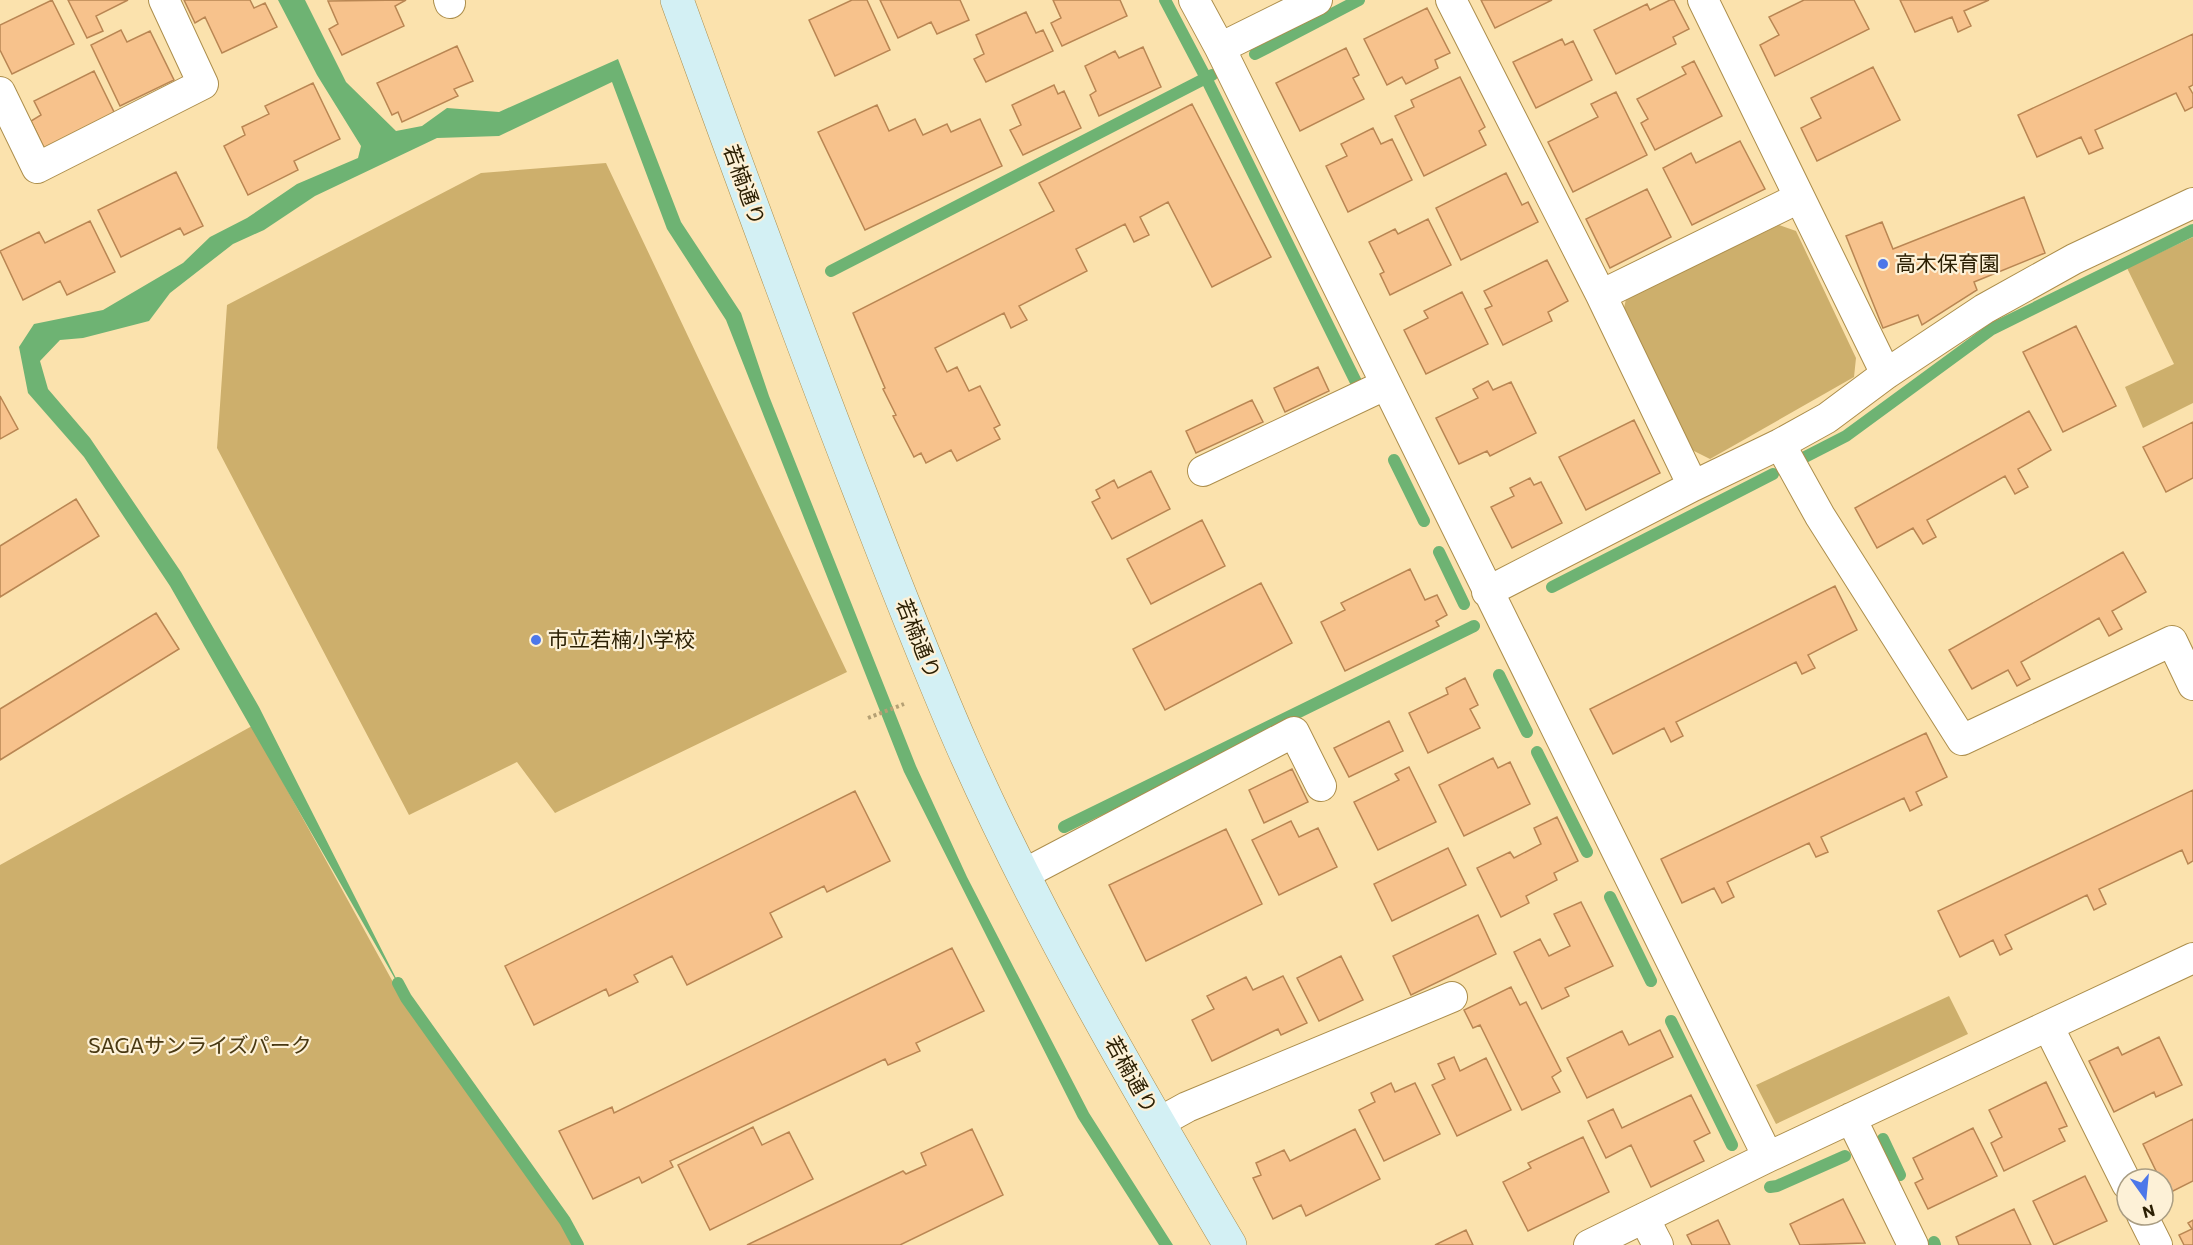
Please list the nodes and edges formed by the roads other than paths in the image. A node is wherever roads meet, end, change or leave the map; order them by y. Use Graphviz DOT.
graph roads {
  1 [pos="164,0"];
  2 [pos="677,0"];
  3 [pos="1194,0"];
  4 [pos="1317,0"];
  5 [pos="1451,0"];
  6 [pos="1703,0"];
  7 [pos="1220,48"];
  8 [pos="0,92"];
  9 [pos="1799,198"];
  10 [pos="2193,203"];
  11 [pos="1600,295"];
  12 [pos="1886,374"];
  13 [pos="1385,385"];
  14 [pos="1780,444"];
  15 [pos="1203,471"];
  16 [pos="1693,486"];
  17 [pos="1487,592"];
  18 [pos="2193,685"];
  19 [pos="1321,786"];
  20 [pos="1024,874"];
  21 [pos="2193,958"];
  22 [pos="1452,997"];
  23 [pos="2048,1026"];
  24 [pos="1851,1118"];
  25 [pos="1158,1123"];
  26 [pos="1768,1157"];
  27 [pos="2118,1167"];
  28 [pos="1644,1218"];
  29 [pos="2148,1227"];
  30 [pos="1230,1245"];
  31 [pos="1589,1245"];
  32 [pos="1658,1245"];
  33 [pos="1913,1245"];
  34 [pos="2157,1245"];
  1 -- 8 [label="street"];
  2 -- 20 [label="street, 若楠通り"];
  3 -- 7 [label="street"];
  4 -- 7 [label="street"];
  5 -- 11 [label="street"];
  6 -- 9 [label="street"];
  7 -- 13 [label="street"];
  9 -- 11 [label="street"];
  9 -- 12 [label="street"];
  10 -- 12 [label="street"];
  11 -- 16 [label="street"];
  12 -- 14 [label="street"];
  13 -- 15 [label="street"];
  13 -- 17 [label="street"];
  14 -- 16 [label="street"];
  14 -- 18 [label="street"];
  16 -- 17 [label="street"];
  17 -- 26 [label="street"];
  19 -- 20 [label="street"];
  20 -- 25 [label="street, 若楠通り"];
  21 -- 23 [label="street"];
  22 -- 25 [label="street"];
  23 -- 24 [label="street"];
  23 -- 27 [label="street"];
  24 -- 26 [label="street"];
  24 -- 33 [label="street"];
  25 -- 30 [label="street, 若楠通り"];
  26 -- 28 [label="street"];
  28 -- 31 [label="street"];
  28 -- 32 [label="street"];
  29 -- 34 [label="street"];
}
